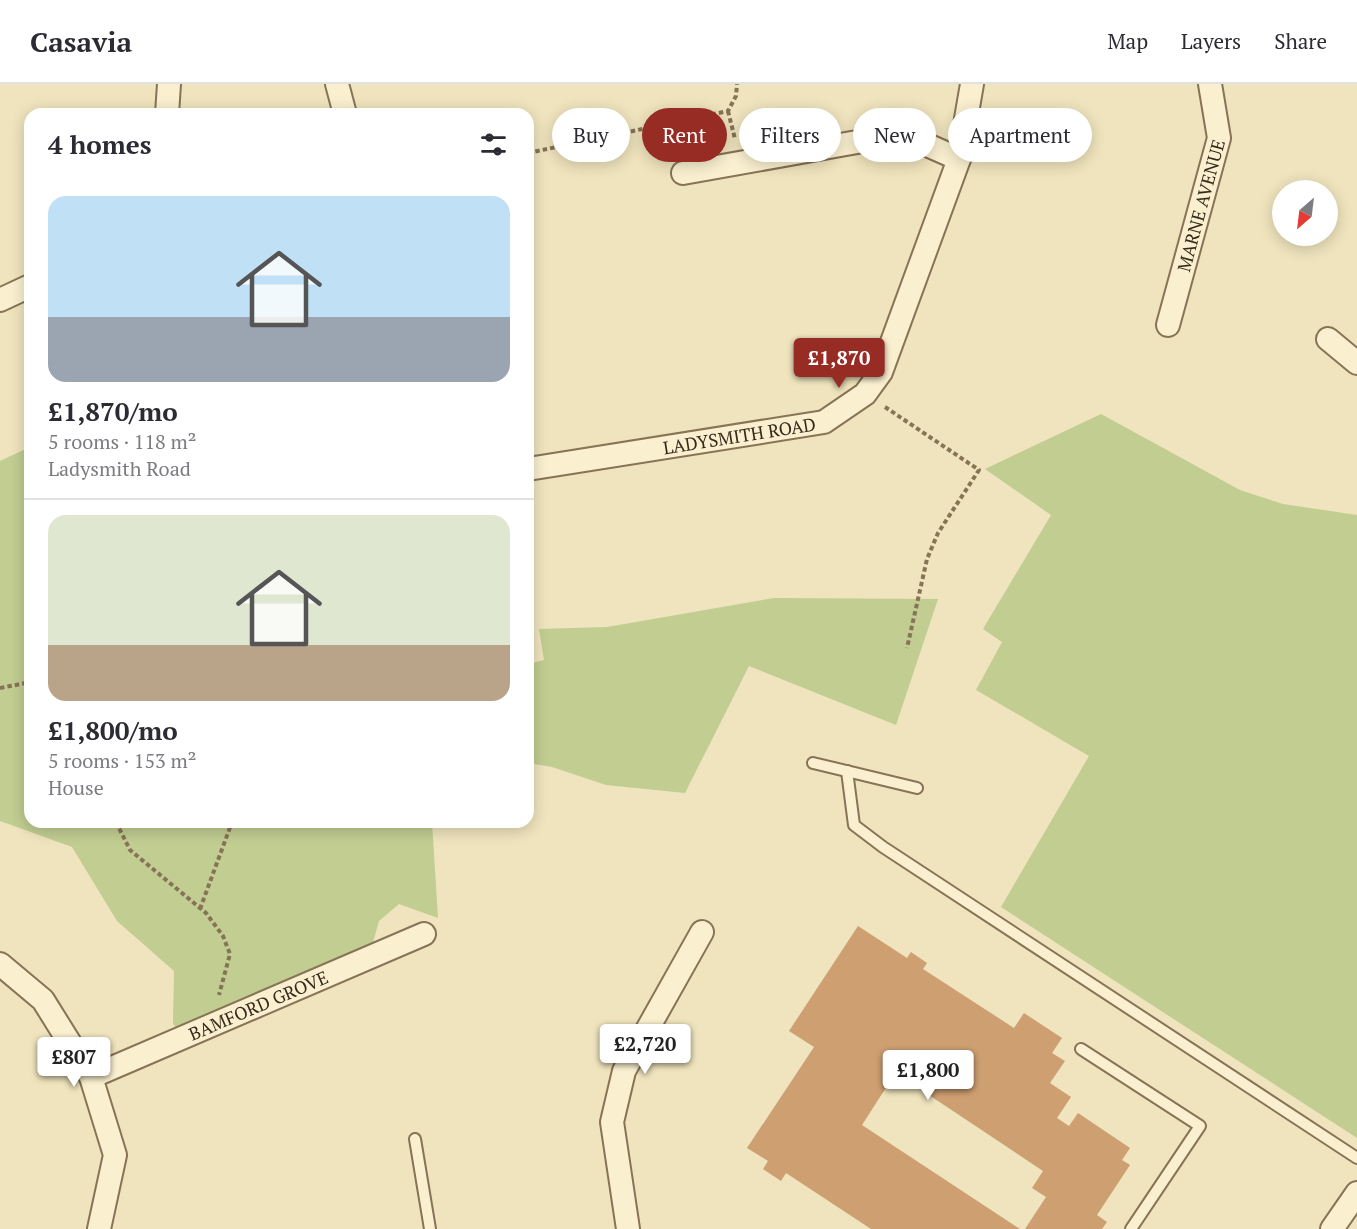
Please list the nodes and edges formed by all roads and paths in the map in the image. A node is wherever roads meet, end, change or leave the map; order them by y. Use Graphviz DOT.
graph roads {
  1 [pos="169,84"];
  2 [pos="337,84"];
  3 [pos="737,84"];
  4 [pos="972,84"];
  5 [pos="1210,84"];
  6 [pos="167,108"];
  7 [pos="343,108"];
  8 [pos="968,108"];
  9 [pos="534,152"];
  10 [pos="948,154"];
  11 [pos="958,162"];
  12 [pos="683,173"];
  13 [pos="24,289"];
  14 [pos="0,300"];
  15 [pos="1168,325"];
  16 [pos="1328,339"];
  17 [pos="1357,363"];
  18 [pos="865,394"];
  19 [pos="534,468"];
  20 [pos="908,648"];
  21 [pos="24,684"];
  22 [pos="0,688"];
  23 [pos="813,763"];
  24 [pos="847,771"];
  25 [pos="917,788"];
  26 [pos="119,828"];
  27 [pos="230,828"];
  28 [pos="200,909"];
  29 [pos="702,932"];
  30 [pos="424,934"];
  31 [pos="0,964"];
  32 [pos="200,1030"];
  33 [pos="1081,1049"];
  34 [pos="91,1077"];
  35 [pos="415,1139"];
  36 [pos="1357,1158"];
  37 [pos="1357,1193"];
  38 [pos="99,1229"];
  39 [pos="430,1229"];
  40 [pos="628,1229"];
  41 [pos="1131,1229"];
  42 [pos="1332,1229"];
  1 -- 6 [label="street"];
  2 -- 7 [label="street"];
  3 -- 9 [label="path"];
  4 -- 8 [label="street, LADYSMITH ROAD"];
  5 -- 15 [label="street, MARNE AVENUE"];
  10 -- 12 [label="street"];
  11 -- 18 [label="street, LADYSMITH ROAD"];
  13 -- 14 [label="street"];
  16 -- 17 [label="street"];
  18 -- 19 [label="street, LADYSMITH ROAD"];
  18 -- 20 [label="path"];
  21 -- 22 [label="path"];
  23 -- 24 [label="lane"];
  24 -- 25 [label="lane"];
  24 -- 36 [label="lane"];
  26 -- 28 [label="path"];
  27 -- 28 [label="path"];
  28 -- 32 [label="path"];
  29 -- 40 [label="street"];
  30 -- 32 [label="street, BAMFORD GROVE"];
  31 -- 34 [label="street"];
  32 -- 34 [label="street, BAMFORD GROVE"];
  33 -- 41 [label="lane"];
  34 -- 38 [label="street"];
  35 -- 39 [label="lane"];
  37 -- 42 [label="street"];
}
